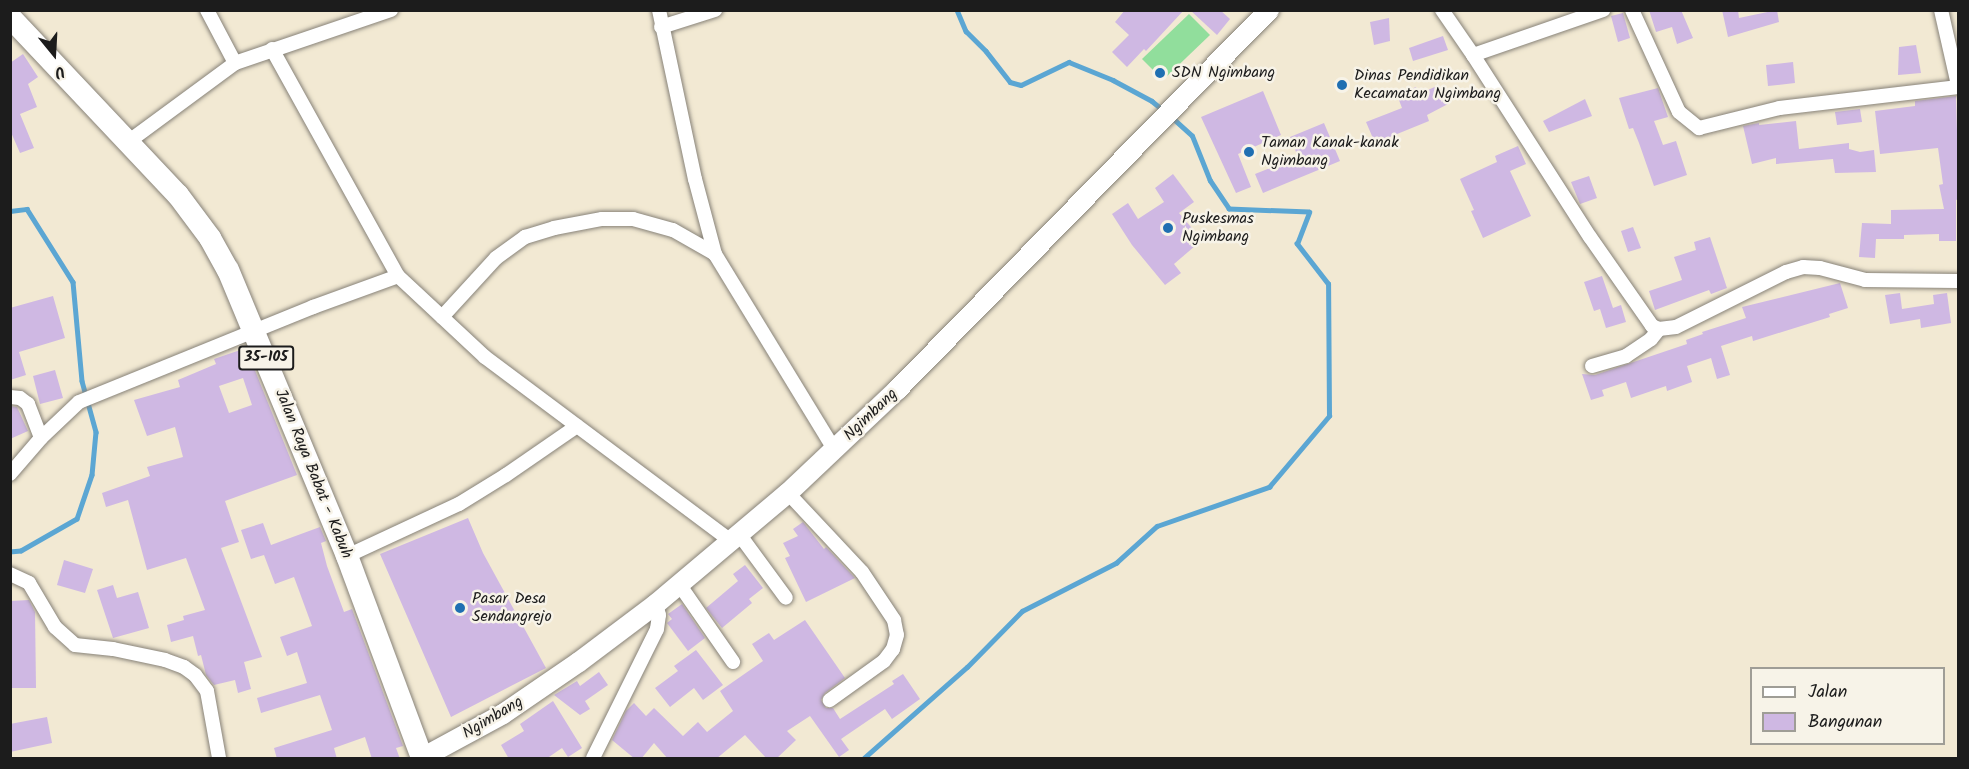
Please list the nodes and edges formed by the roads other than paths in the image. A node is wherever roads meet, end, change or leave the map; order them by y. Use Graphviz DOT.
graph roads {
  1 [pos="207,10"];
  2 [pos="391,10"];
  3 [pos="659,10"];
  4 [pos="714,10"];
  5 [pos="1269,10"];
  6 [pos="1442,10"];
  7 [pos="1603,10"];
  8 [pos="1632,10"];
  9 [pos="1941,10"];
  10 [pos="10,17"];
  11 [pos="661,27"];
  12 [pos="272,49"];
  13 [pos="1473,55"];
  14 [pos="235,63"];
  15 [pos="1959,86"];
  16 [pos="128,142"];
  17 [pos="715,254"];
  18 [pos="398,276"];
  19 [pos="1959,281"];
  20 [pos="441,317"];
  21 [pos="1659,329"];
  22 [pos="255,331"];
  23 [pos="1592,366"];
  24 [pos="10,397"];
  25 [pos="577,426"];
  26 [pos="41,438"];
  27 [pos="834,449"];
  28 [pos="10,474"];
  29 [pos="788,493"];
  30 [pos="735,538"];
  31 [pos="347,556"];
  32 [pos="10,574"];
  33 [pos="680,584"];
  34 [pos="786,598"];
  35 [pos="656,604"];
  36 [pos="733,662"];
  37 [pos="830,700"];
  38 [pos="422,758"];
  39 [pos="219,759"];
  40 [pos="593,759"];
  1 -- 14 [label="street"];
  2 -- 12 [label="street"];
  3 -- 11 [label="street"];
  4 -- 11 [label="street"];
  5 -- 27 [label="street, Ngimbang"];
  6 -- 13 [label="street"];
  7 -- 13 [label="street"];
  8 -- 15 [label="street"];
  9 -- 15 [label="street"];
  10 -- 16 [label="main road, Jalan Raya Babat - Kabuh / 35-105"];
  11 -- 17 [label="street"];
  12 -- 14 [label="street"];
  12 -- 18 [label="street"];
  13 -- 21 [label="street"];
  14 -- 16 [label="street"];
  16 -- 22 [label="main road, Jalan Raya Babat - Kabuh / 35-105"];
  17 -- 20 [label="street"];
  17 -- 27 [label="street"];
  18 -- 20 [label="street"];
  18 -- 22 [label="street"];
  19 -- 21 [label="street"];
  20 -- 25 [label="street"];
  21 -- 23 [label="street"];
  22 -- 26 [label="street"];
  22 -- 31 [label="main road, Jalan Raya Babat - Kabuh / 35-105"];
  24 -- 26 [label="street"];
  25 -- 30 [label="street"];
  25 -- 31 [label="street"];
  26 -- 28 [label="street"];
  27 -- 29 [label="street, Ngimbang"];
  29 -- 30 [label="street, Ngimbang"];
  29 -- 37 [label="street"];
  30 -- 33 [label="street, Ngimbang"];
  30 -- 34 [label="street"];
  31 -- 38 [label="main road, Jalan Raya Babat - Kabuh / 35-105"];
  32 -- 39 [label="street"];
  33 -- 35 [label="street, Ngimbang"];
  33 -- 36 [label="street"];
  35 -- 38 [label="street, Ngimbang"];
  35 -- 40 [label="street"];
}
